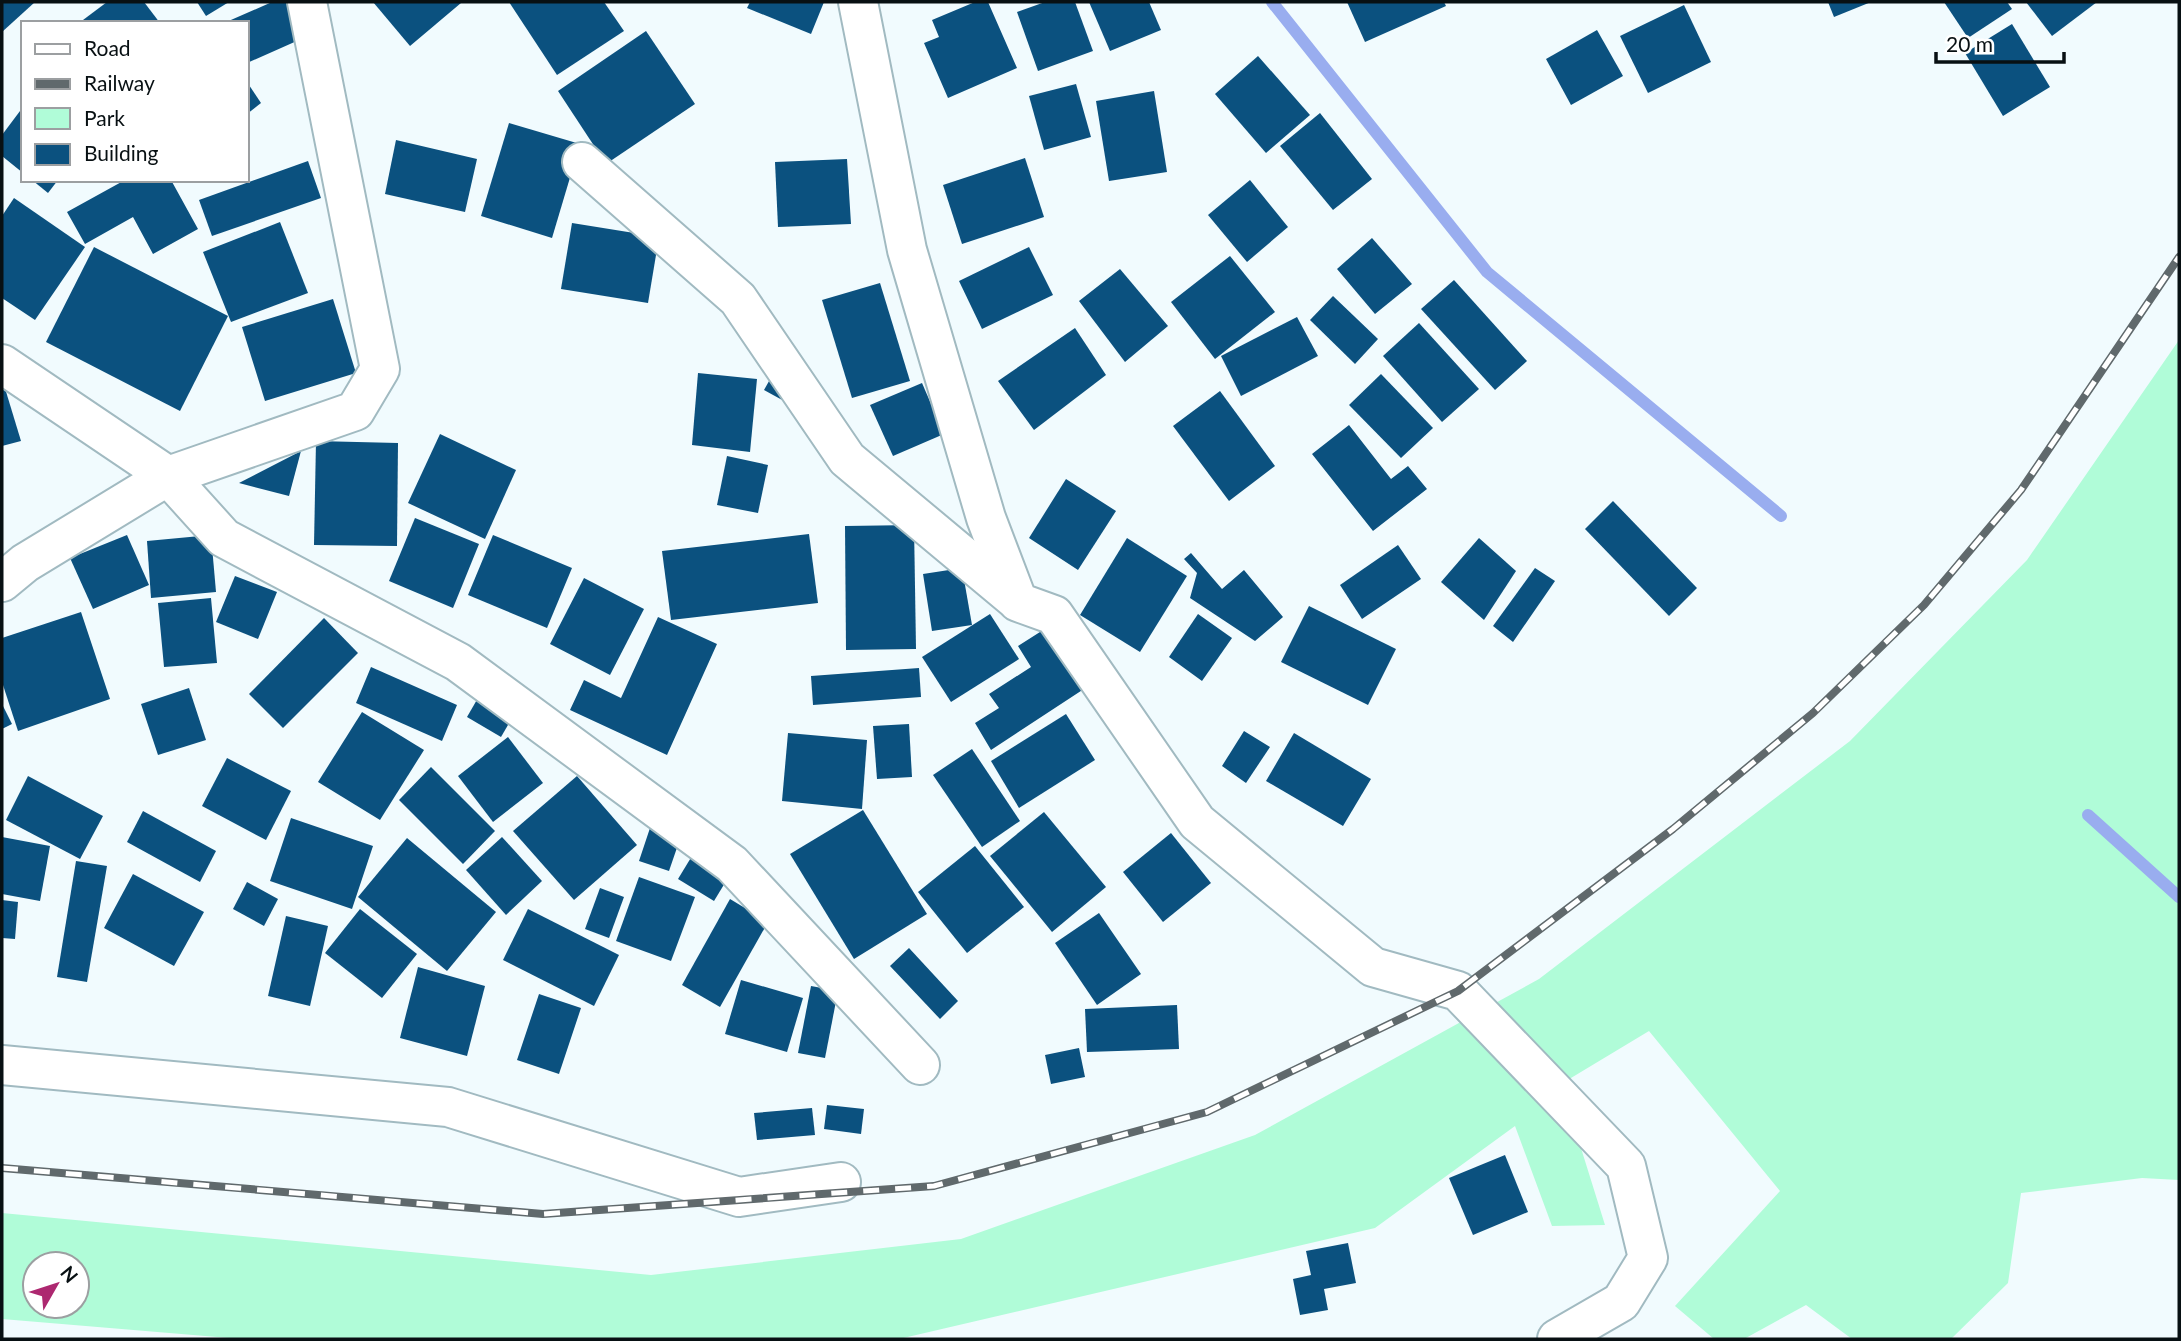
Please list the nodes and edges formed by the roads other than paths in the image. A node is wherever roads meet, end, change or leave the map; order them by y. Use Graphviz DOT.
graph roads {
  1 [pos="307,2"];
  2 [pos="858,2"];
  3 [pos="582,162"];
  4 [pos="2,364"];
  5 [pos="168,476"];
  6 [pos="2,582"];
  7 [pos="1018,602"];
  8 [pos="2,1065"];
  9 [pos="920,1065"];
  10 [pos="841,1182"];
  11 [pos="1557,1339"];
  1 -- 5 [label="street"];
  2 -- 7 [label="street"];
  3 -- 7 [label="street"];
  4 -- 5 [label="street"];
  5 -- 6 [label="street"];
  5 -- 9 [label="street"];
  7 -- 11 [label="street"];
  8 -- 10 [label="street"];
}
